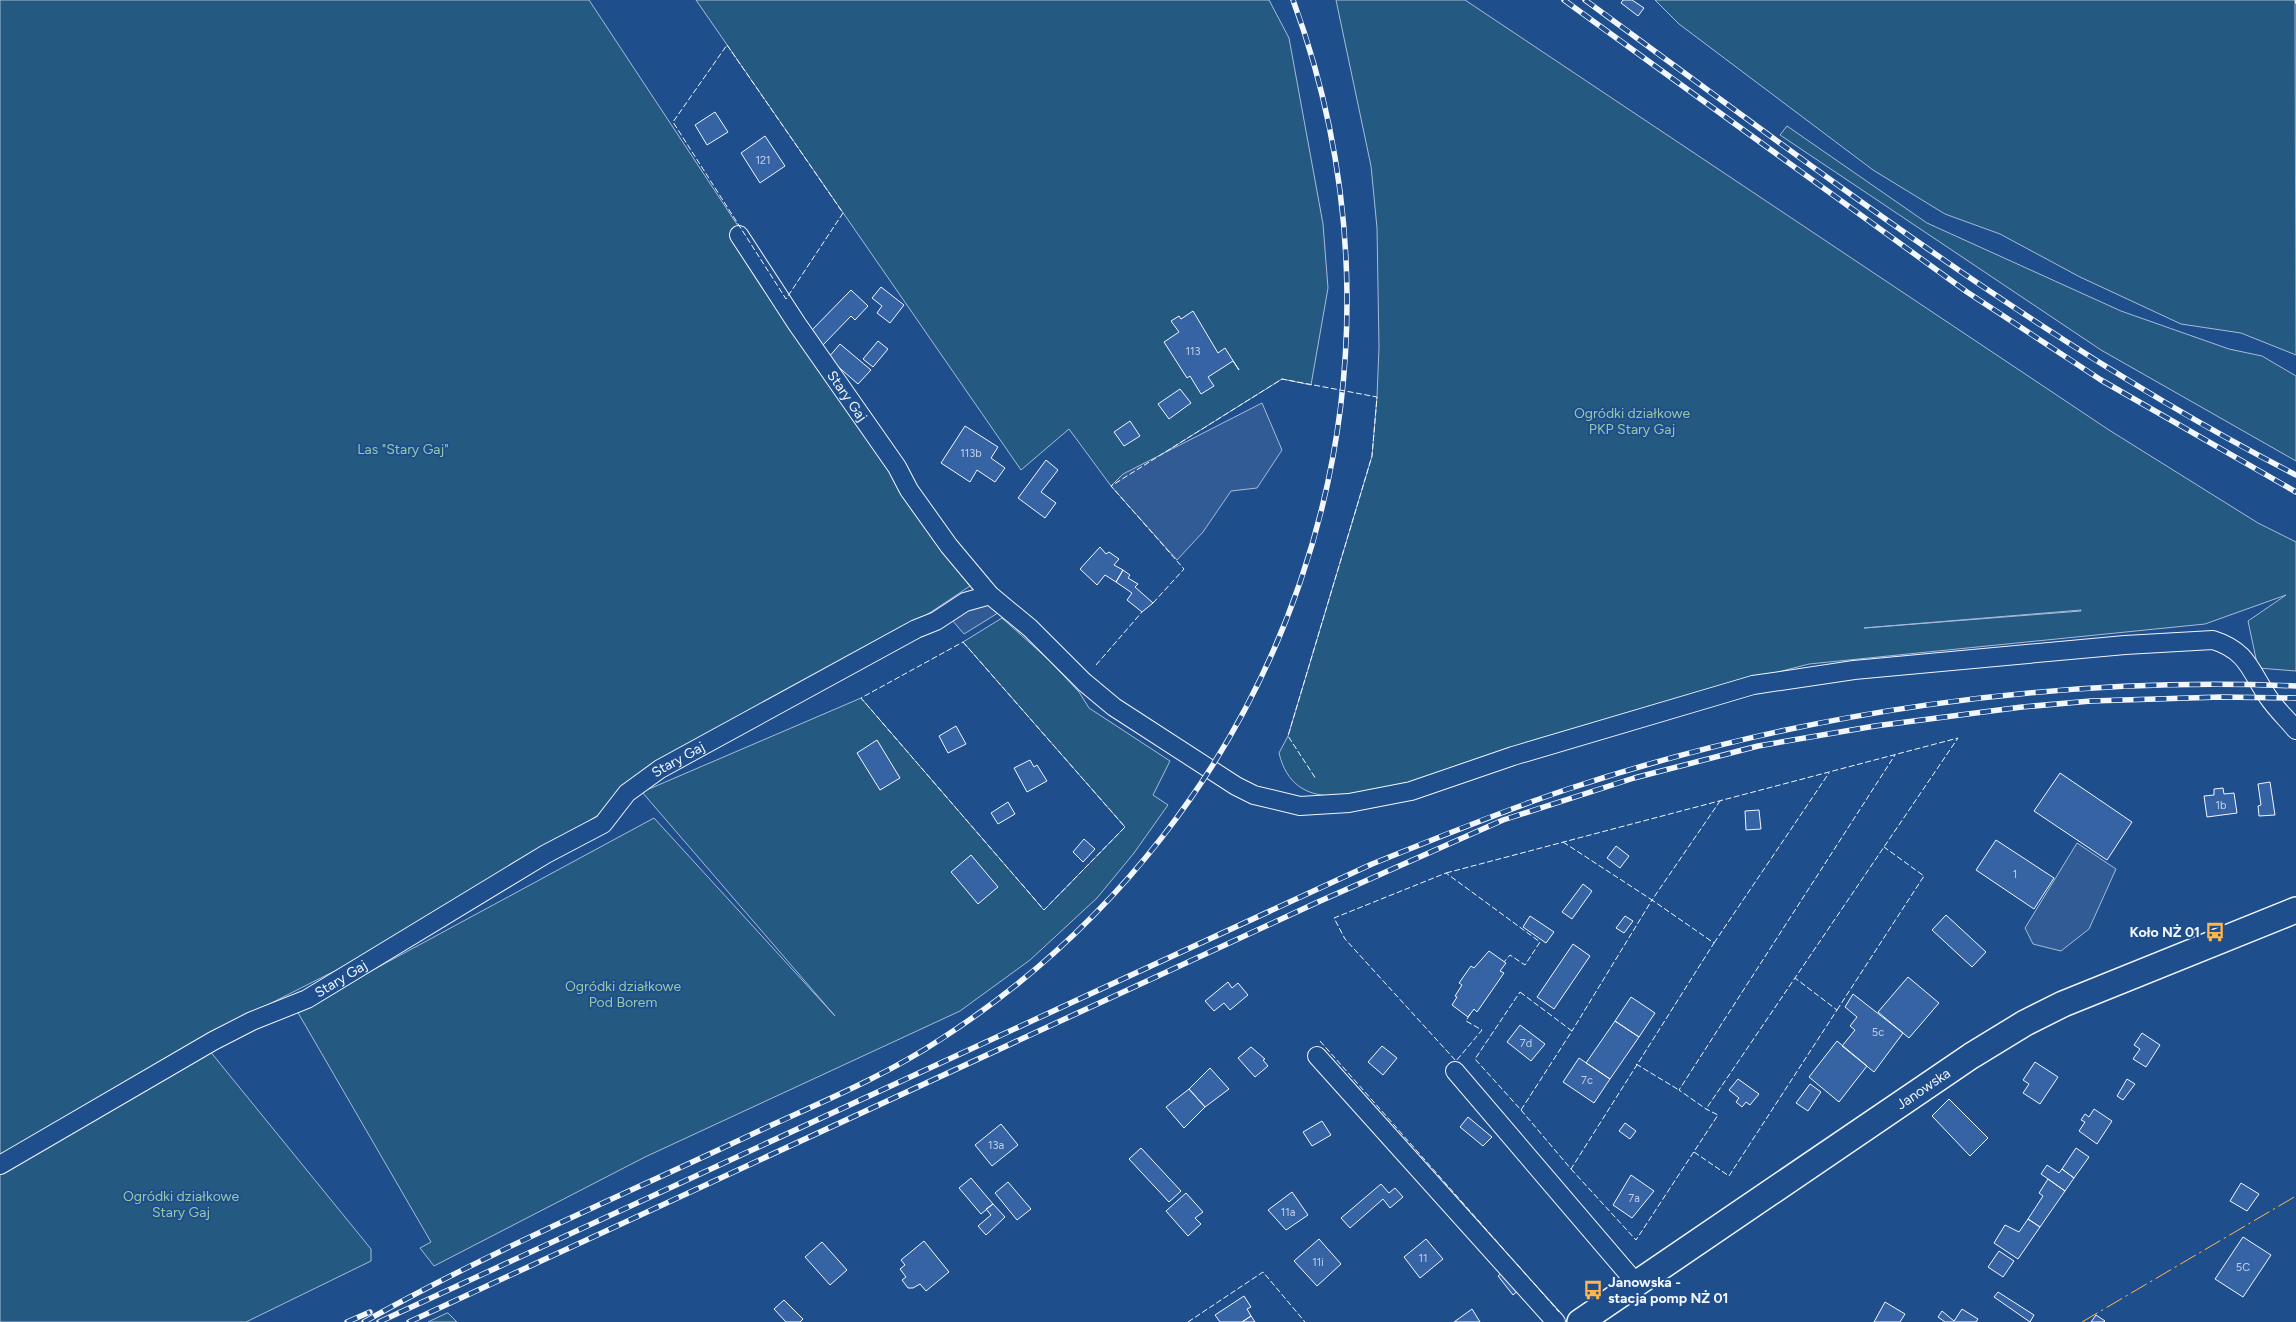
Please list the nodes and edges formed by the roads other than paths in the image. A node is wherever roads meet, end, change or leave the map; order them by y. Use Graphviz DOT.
graph roads {
  1 [pos="739,235"];
  2 [pos="990,595"];
  3 [pos="2296,730"];
  4 [pos="2296,910"];
  5 [pos="1317,1056"];
  6 [pos="1454,1071"];
  7 [pos="0,1165"];
  8 [pos="1636,1283"];
  9 [pos="1589,1320"];
  10 [pos="1556,1322"];
  1 -- 2 [label="street, Stary Gaj"];
  2 -- 3 [label="street"];
  2 -- 7 [label="street, Stary Gaj"];
  4 -- 8 [label="street, Janowska"];
  5 -- 10 [label="street"];
  6 -- 8 [label="street"];
  8 -- 9 [label="street, Janowska"];
}
